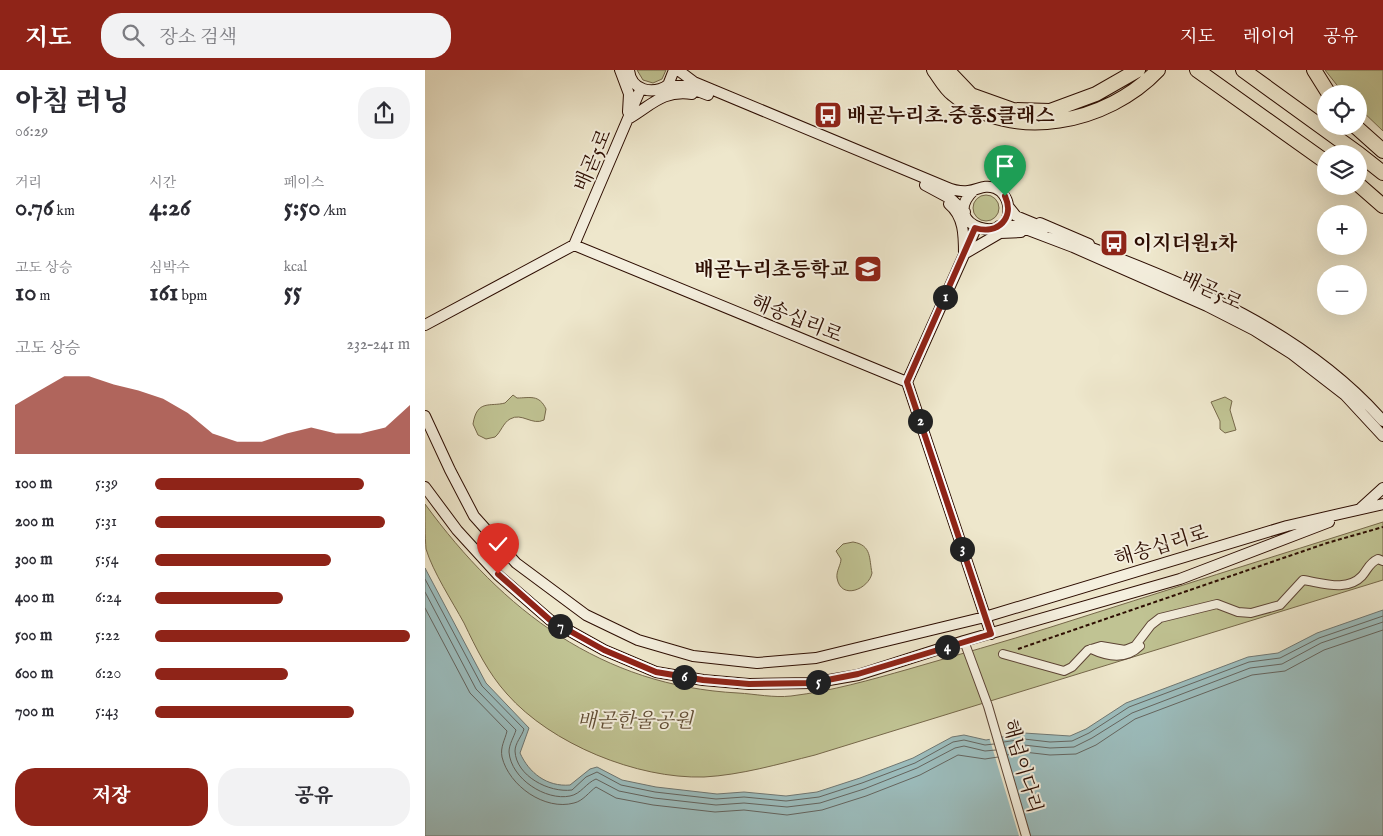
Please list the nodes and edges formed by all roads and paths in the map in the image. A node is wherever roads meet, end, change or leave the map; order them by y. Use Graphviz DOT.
graph roads {
  1 [pos="620,70"];
  2 [pos="629,70"];
  3 [pos="676,70"];
  4 [pos="689,70"];
  5 [pos="934,70"];
  6 [pos="947,70"];
  7 [pos="1138,70"];
  8 [pos="1197,70"];
  9 [pos="1243,70"];
  10 [pos="1314,70"];
  11 [pos="1156,72"];
  12 [pos="1323,85"];
  13 [pos="666,86"];
  14 [pos="641,88"];
  15 [pos="712,93"];
  16 [pos="628,119"];
  17 [pos="1365,135"];
  18 [pos="1347,145"];
  19 [pos="1383,151"];
  20 [pos="1317,156"];
  21 [pos="1367,160"];
  22 [pos="1383,173"];
  23 [pos="921,180"];
  24 [pos="973,190"];
  25 [pos="1367,192"];
  26 [pos="1008,206"];
  27 [pos="1383,206"];
  28 [pos="965,212"];
  29 [pos="999,226"];
  30 [pos="975,228"];
  31 [pos="574,245"];
  32 [pos="964,254"];
  33 [pos="1120,263"];
  34 [pos="425,325"];
  35 [pos="907,382"];
  36 [pos="425,416"];
  37 [pos="1383,421"];
  38 [pos="1383,436"];
  39 [pos="425,486"];
  40 [pos="1383,488"];
  41 [pos="1383,504"];
  42 [pos="1354,512"];
  43 [pos="1383,526"];
  44 [pos="1383,561"];
  45 [pos="985,617"];
  46 [pos="991,634"];
  47 [pos="965,641"];
  48 [pos="1003,654"];
  49 [pos="1026,836"];
  1 -- 16 [label="street"];
  2 -- 14 [label="street"];
  3 -- 13 [label="street, 배곧5로"];
  3 -- 15 [label="street, 배곧5로"];
  4 -- 15 [label="street"];
  5 -- 11 [label="highway"];
  6 -- 7 [label="highway"];
  8 -- 20 [label="highway"];
  9 -- 18 [label="highway"];
  10 -- 12 [label="highway"];
  13 -- 14 [label="street, 배곧5로"];
  13 -- 15 [label="street, 배곧5로"];
  14 -- 16 [label="street, 배곧5로"];
  15 -- 16 [label="street"];
  15 -- 23 [label="street, 배곧5로"];
  16 -- 31 [label="street, 배곧5로"];
  17 -- 19 [label="highway"];
  21 -- 22 [label="highway"];
  23 -- 24 [label="street, 배곧5로"];
  23 -- 28 [label="street, 배곧5로"];
  23 -- 32 [label="street"];
  23 -- 33 [label="street, 배곧5로"];
  24 -- 26 [label="street, 배곧5로"];
  24 -- 28 [label="street"];
  25 -- 27 [label="highway"];
  26 -- 29 [label="street"];
  26 -- 33 [label="street, 배곧5로"];
  28 -- 30 [label="street, 배곧5로"];
  29 -- 30 [label="street, 배곧5로"];
  29 -- 33 [label="street, 배곧5로"];
  30 -- 32 [label="street"];
  31 -- 34 [label="street"];
  31 -- 35 [label="street, 해송십리로"];
  32 -- 33 [label="street"];
  32 -- 35 [label="street"];
  33 -- 37 [label="street, 배곧5로"];
  33 -- 38 [label="street, 배곧5로"];
  35 -- 45 [label="street"];
  36 -- 45 [label="street, 해송십리로"];
  39 -- 47 [label="street, 해송십리로"];
  40 -- 42 [label="street"];
  41 -- 42 [label="street, 해송십리로"];
  42 -- 45 [label="street, 해송십리로"];
  42 -- 46 [label="street, 해송십리로"];
  43 -- 48 [label="path"];
  44 -- 48 [label="street"];
  45 -- 46 [label="street"];
  46 -- 47 [label="street, 해송십리로"];
  47 -- 49 [label="street, 해넘이다리"];
}
